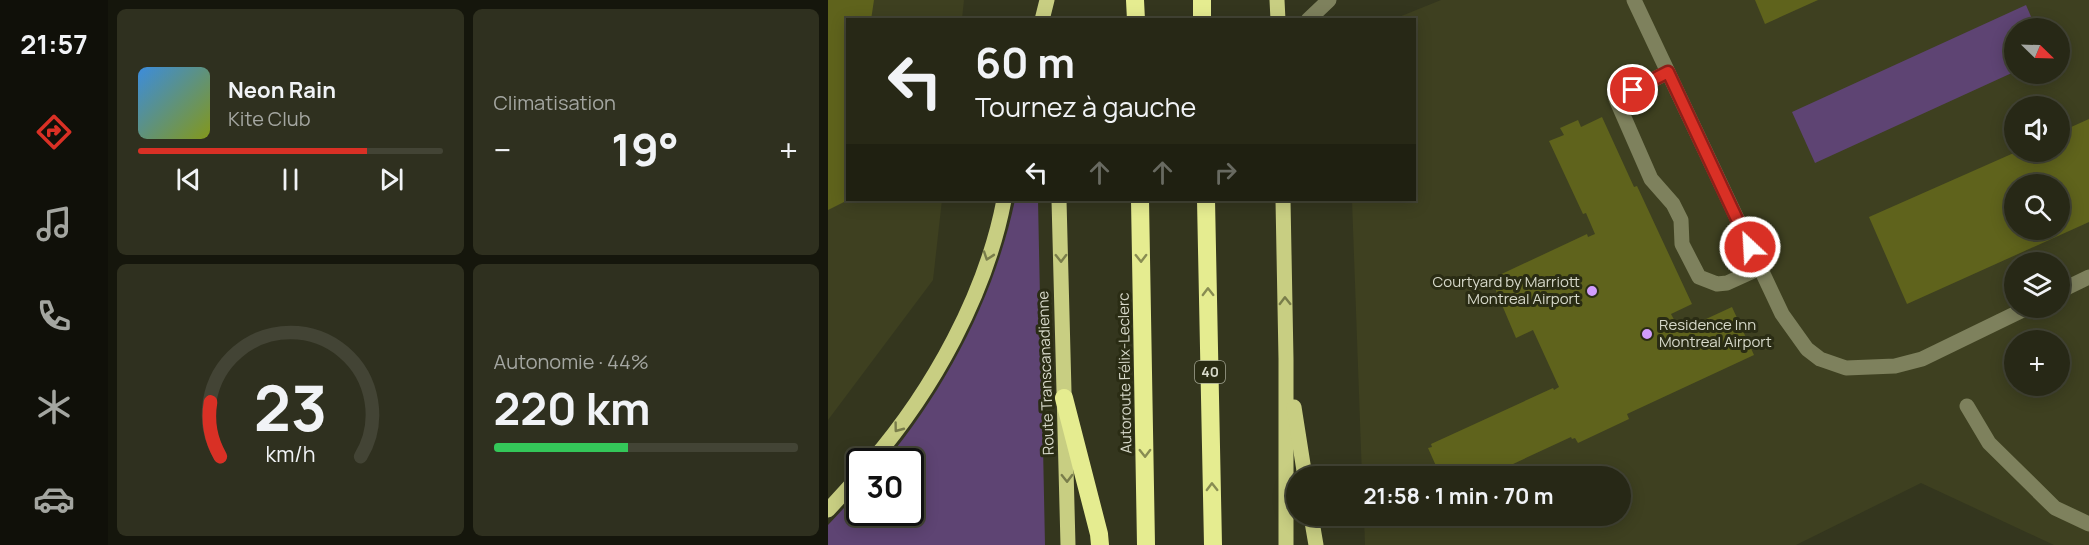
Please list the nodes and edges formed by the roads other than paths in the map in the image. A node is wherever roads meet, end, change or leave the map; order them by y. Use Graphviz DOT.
graph roads {
  1 [pos="1047,0"];
  2 [pos="1053,0"];
  3 [pos="1135,0"];
  4 [pos="1202,0"];
  5 [pos="1277,0"];
  6 [pos="1329,0"];
  7 [pos="1634,0"];
  8 [pos="1042,18"];
  9 [pos="1054,18"];
  10 [pos="1136,18"];
  11 [pos="1202,18"];
  12 [pos="1278,18"];
  13 [pos="1310,18"];
  14 [pos="1668,72"];
  15 [pos="1004,201"];
  16 [pos="1059,201"];
  17 [pos="1140,201"];
  18 [pos="1206,201"];
  19 [pos="1283,201"];
  20 [pos="1760,268"];
  21 [pos="2089,277"];
  22 [pos="2070,286"];
  23 [pos="2006,318"];
  24 [pos="1286,359"];
  25 [pos="1064,398"];
  26 [pos="1967,406"];
  27 [pos="882,448"];
  28 [pos="1303,466"];
  29 [pos="846,490"];
  30 [pos="828,510"];
  31 [pos="2089,524"];
  32 [pos="1313,526"];
  33 [pos="1068,545"];
  34 [pos="1100,545"];
  35 [pos="1146,545"];
  36 [pos="1213,545"];
  37 [pos="1286,545"];
  38 [pos="1316,545"];
  1 -- 8 [label="main road"];
  2 -- 9 [label="main road"];
  3 -- 10 [label="highway"];
  4 -- 11 [label="highway"];
  5 -- 12 [label="main road"];
  6 -- 13 [label="street"];
  7 -- 14 [label="street"];
  14 -- 20 [label="street"];
  14 -- 20 [label="street"];
  15 -- 27 [label="main road, one-way"];
  16 -- 25 [label="main road, Route Transcanadienne, one-way"];
  17 -- 35 [label="highway, Autoroute Félix-Leclerc, one-way"];
  36 -- 18 [label="highway, 40, one-way"];
  24 -- 19 [label="main road, one-way"];
  20 -- 23 [label="street"];
  21 -- 22 [label="street"];
  24 -- 28 [label="main road"];
  24 -- 37 [label="main road"];
  25 -- 33 [label="main road, Route Transcanadienne, one-way"];
  25 -- 34 [label="highway"];
  26 -- 31 [label="street"];
  29 -- 30 [label="main road"];
  32 -- 38 [label="main road"];
}
